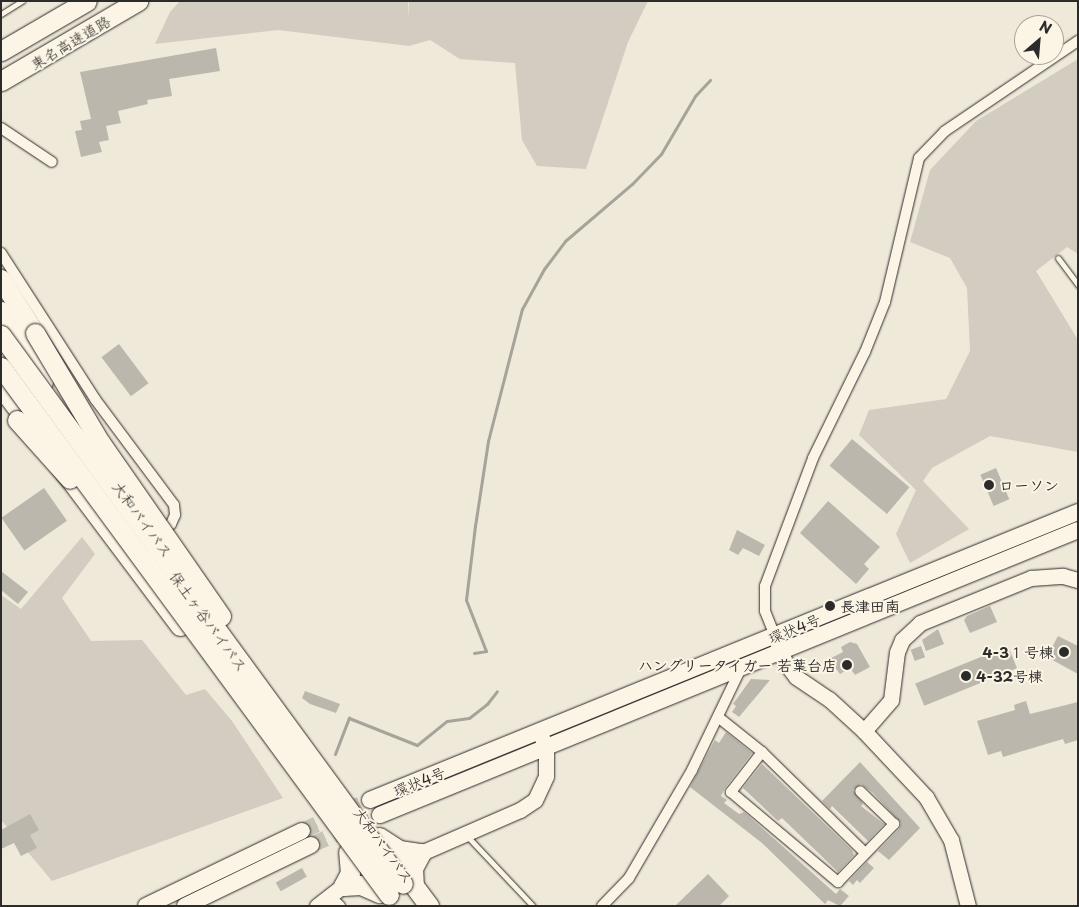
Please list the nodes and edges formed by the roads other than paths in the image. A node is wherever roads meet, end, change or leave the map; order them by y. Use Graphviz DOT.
graph roads {
  1 [pos="22,1"];
  2 [pos="72,1"];
  3 [pos="87,1"];
  4 [pos="138,1"];
  5 [pos="1,14"];
  6 [pos="1078,41"];
  7 [pos="18,42"];
  8 [pos="1,51"];
  9 [pos="1,81"];
  10 [pos="1,128"];
  11 [pos="52,162"];
  12 [pos="1,253"];
  13 [pos="1058,258"];
  14 [pos="1,279"];
  15 [pos="1078,285"];
  16 [pos="1,312"];
  17 [pos="1,325"];
  18 [pos="1,335"];
  19 [pos="1,367"];
  20 [pos="43,382"];
  21 [pos="2,392"];
  22 [pos="1078,512"];
  23 [pos="1078,530"];
  24 [pos="156,537"];
  25 [pos="142,560"];
  26 [pos="1078,580"];
  27 [pos="775,636"];
  28 [pos="781,652"];
  29 [pos="741,668"];
  30 [pos="718,716"];
  31 [pos="864,731"];
  32 [pos="540,732"];
  33 [pos="546,747"];
  34 [pos="762,752"];
  35 [pos="860,790"];
  36 [pos="370,800"];
  37 [pos="380,815"];
  38 [pos="302,831"];
  39 [pos="465,834"];
  40 [pos="378,837"];
  41 [pos="311,845"];
  42 [pos="348,852"];
  43 [pos="421,853"];
  44 [pos="865,853"];
  45 [pos="409,885"];
  46 [pos="338,896"];
  47 [pos="384,899"];
  48 [pos="146,906"];
  49 [pos="185,906"];
  50 [pos="317,906"];
  51 [pos="397,906"];
  52 [pos="419,906"];
  53 [pos="429,906"];
  54 [pos="533,906"];
  55 [pos="602,906"];
  56 [pos="968,906"];
  1 -- 5 [label="lane"];
  2 -- 7 [label="highway"];
  3 -- 7 [label="highway, 東名高速道路"];
  4 -- 9 [label="highway, 東名高速道路"];
  6 -- 27 [label="street"];
  7 -- 8 [label="highway, 東名高速道路"];
  10 -- 11 [label="street"];
  12 -- 24 [label="street"];
  13 -- 15 [label="lane"];
  14 -- 45 [label="highway, bridge"];
  16 -- 20 [label="highway"];
  17 -- 20 [label="highway, 大和バイパス"];
  18 -- 45 [label="highway, 保土ヶ谷バイパス, bridge"];
  19 -- 25 [label="highway, 保土ヶ谷バイパス, bridge"];
  20 -- 24 [label="highway, 大和バイパス"];
  21 -- 25 [label="highway, bridge"];
  21 -- 42 [label="highway"];
  22 -- 27 [label="main road, 環状4号"];
  23 -- 28 [label="main road, 環状4号"];
  24 -- 40 [label="highway, 大和バイパス"];
  25 -- 51 [label="highway, 保土ヶ谷バイパス, bridge"];
  26 -- 31 [label="street"];
  27 -- 28 [label="street"];
  27 -- 32 [label="main road, 環状4号"];
  28 -- 29 [label="main road, 環状4号"];
  28 -- 31 [label="street"];
  29 -- 30 [label="street"];
  29 -- 33 [label="main road, 環状4号"];
  30 -- 34 [label="street"];
  30 -- 55 [label="street"];
  31 -- 56 [label="street"];
  32 -- 33 [label="street"];
  32 -- 36 [label="main road, 環状4号"];
  33 -- 37 [label="main road, 環状4号"];
  33 -- 39 [label="street"];
  34 -- 44 [label="street"];
  34 -- 44 [label="street"];
  35 -- 44 [label="street"];
  38 -- 48 [label="main road"];
  39 -- 43 [label="street"];
  39 -- 54 [label="lane"];
  40 -- 43 [label="highway"];
  40 -- 45 [label="highway, 大和バイパス"];
  41 -- 49 [label="main road"];
  42 -- 46 [label="highway"];
  42 -- 47 [label="highway"];
  43 -- 45 [label="highway"];
  45 -- 52 [label="highway, 保土ヶ谷バイパス"];
  45 -- 53 [label="highway, 大和バイパス"];
  46 -- 47 [label="highway"];
  46 -- 50 [label="street"];
}
